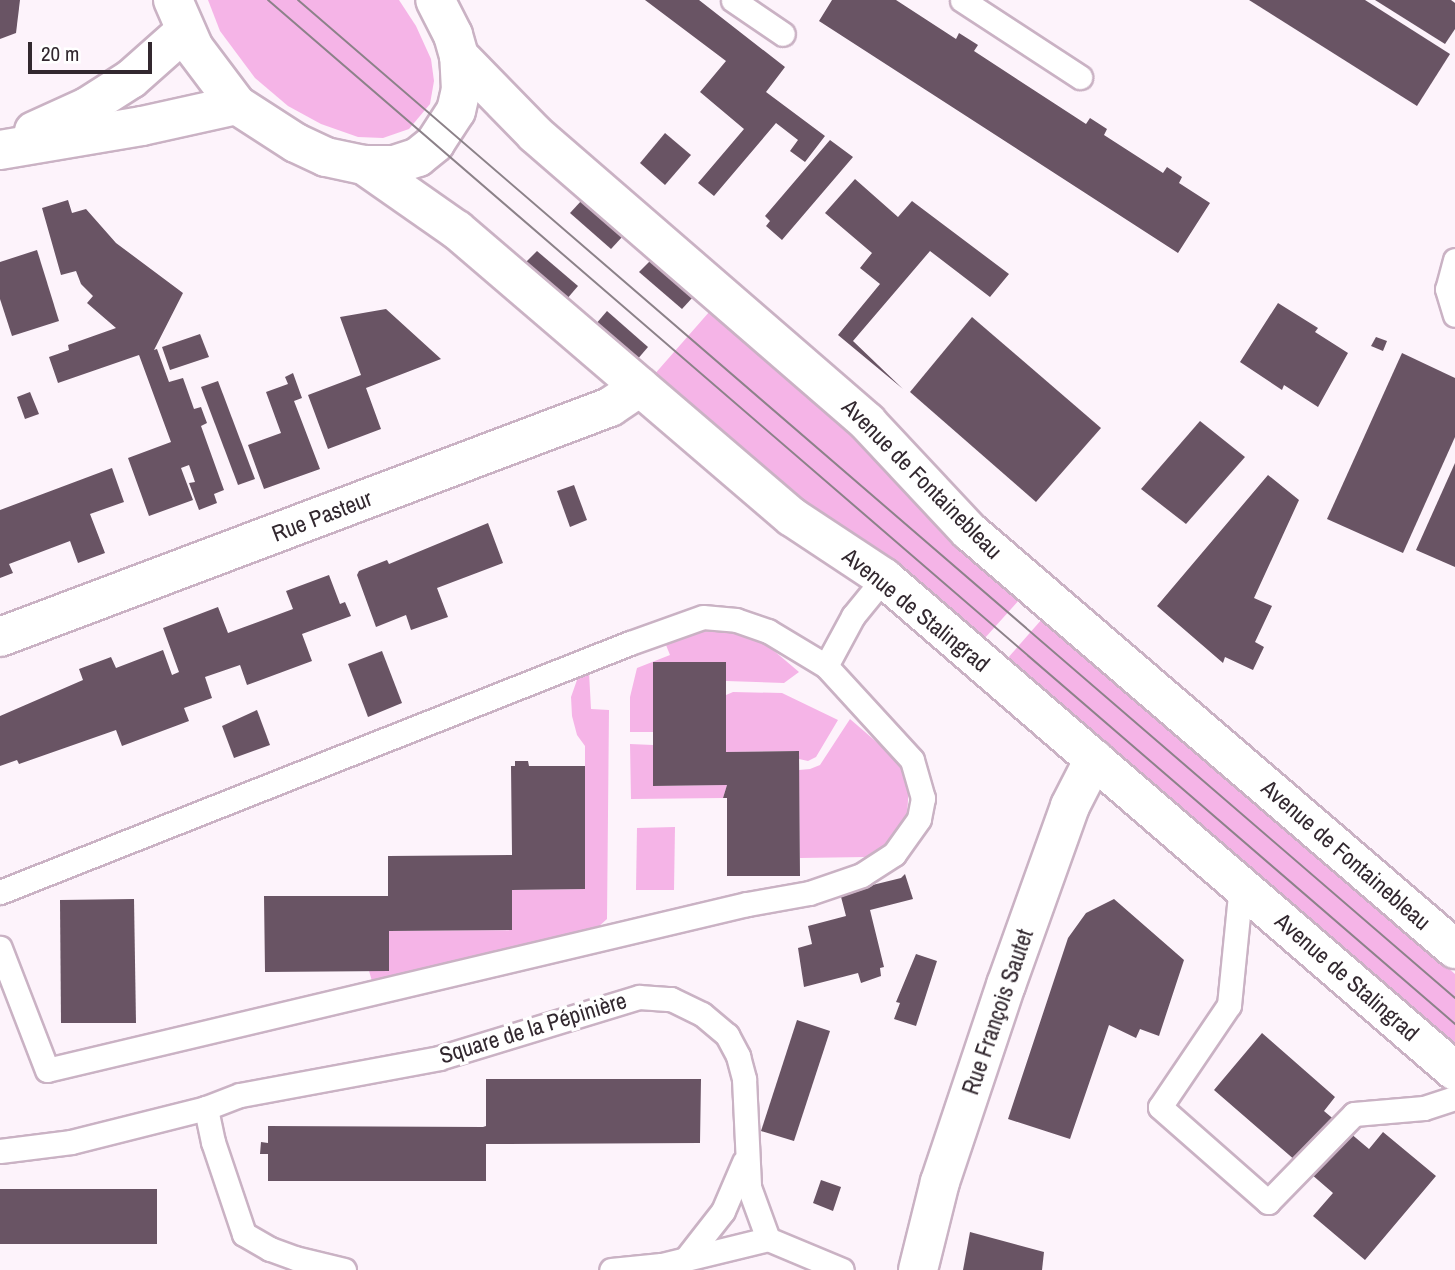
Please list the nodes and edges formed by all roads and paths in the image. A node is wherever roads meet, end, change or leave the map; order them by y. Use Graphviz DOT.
graph roads {
  1 [pos="733,0"];
  2 [pos="962,0"];
  3 [pos="439,2"];
  4 [pos="179,16"];
  5 [pos="783,34"];
  6 [pos="459,56"];
  7 [pos="1080,77"];
  8 [pos="237,105"];
  9 [pos="0,149"];
  10 [pos="364,165"];
  11 [pos="1455,260"];
  12 [pos="1455,315"];
  13 [pos="640,387"];
  14 [pos="884,578"];
  15 [pos="0,637"];
  16 [pos="826,666"];
  17 [pos="1094,759"];
  18 [pos="1241,885"];
  19 [pos="0,892"];
  20 [pos="0,948"];
  21 [pos="1455,949"];
  22 [pos="1455,1071"];
  23 [pos="1455,1098"];
  24 [pos="206,1108"];
  25 [pos="0,1151"];
  26 [pos="746,1158"];
  27 [pos="768,1239"];
  28 [pos="687,1257"];
  29 [pos="344,1270"];
  30 [pos="611,1270"];
  31 [pos="842,1270"];
  32 [pos="918,1270"];
  1 -- 5 [label="lane"];
  2 -- 7 [label="lane"];
  3 -- 6 [label="main road"];
  4 -- 8 [label="main road"];
  4 -- 9 [label="main road"];
  6 -- 10 [label="main road"];
  6 -- 21 [label="main road, Avenue de Fontainebleau"];
  8 -- 9 [label="main road"];
  8 -- 10 [label="main road"];
  10 -- 13 [label="main road, Avenue de Stalingrad"];
  11 -- 12 [label="lane"];
  13 -- 14 [label="main road, Avenue de Stalingrad"];
  13 -- 15 [label="main road, Rue Pasteur"];
  14 -- 16 [label="lane"];
  14 -- 17 [label="main road, Avenue de Stalingrad"];
  16 -- 19 [label="lane"];
  16 -- 20 [label="lane"];
  17 -- 18 [label="main road, Avenue de Stalingrad"];
  17 -- 32 [label="main road, Rue François Sautet"];
  18 -- 22 [label="main road, Avenue de Stalingrad"];
  18 -- 23 [label="lane"];
  24 -- 25 [label="lane, Square de la Pépinière"];
  24 -- 26 [label="lane, Square de la Pépinière"];
  24 -- 29 [label="lane"];
  26 -- 27 [label="lane, Square de la Pépinière"];
  26 -- 28 [label="lane"];
  27 -- 28 [label="lane"];
  27 -- 31 [label="lane"];
  28 -- 30 [label="lane"];
}
